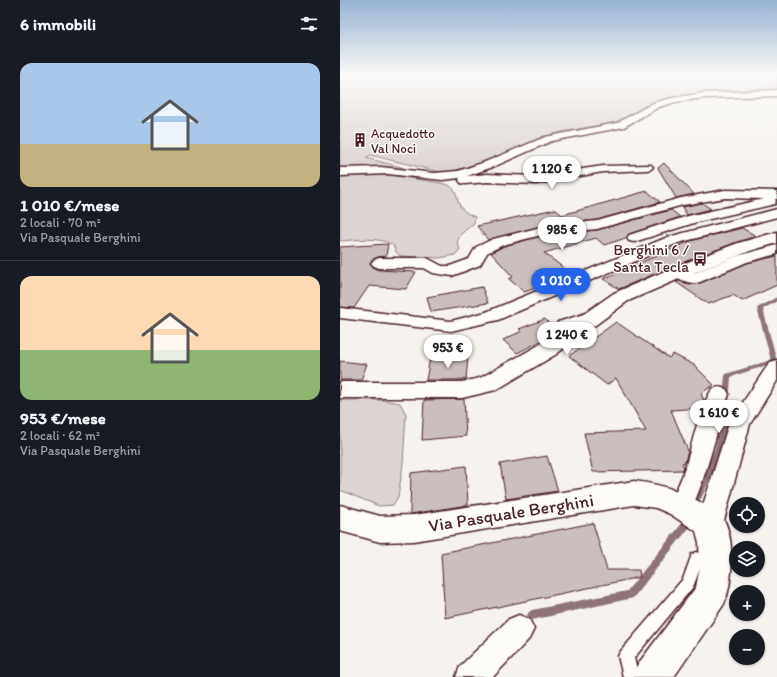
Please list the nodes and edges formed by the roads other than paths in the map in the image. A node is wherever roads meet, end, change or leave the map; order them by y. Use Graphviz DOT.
graph roads {
  1 [pos="656,106"];
  2 [pos="647,166"];
  3 [pos="340,172"];
  4 [pos="447,177"];
  5 [pos="777,186"];
  6 [pos="777,195"];
  7 [pos="753,199"];
  8 [pos="777,200"];
  9 [pos="777,213"];
  10 [pos="777,237"];
  11 [pos="634,238"];
  12 [pos="777,249"];
  13 [pos="379,263"];
  14 [pos="679,272"];
  15 [pos="340,313"];
  16 [pos="597,314"];
  17 [pos="561,324"];
  18 [pos="777,366"];
  19 [pos="340,390"];
  20 [pos="719,394"];
  21 [pos="681,505"];
  22 [pos="340,518"];
  23 [pos="710,524"];
  24 [pos="698,558"];
  25 [pos="519,629"];
  26 [pos="471,677"];
  27 [pos="631,677"];
  28 [pos="651,677"];
  1 -- 4 [label="street"];
  2 -- 4 [label="street"];
  3 -- 4 [label="street"];
  5 -- 7 [label="street"];
  6 -- 7 [label="street"];
  7 -- 8 [label="street"];
  7 -- 11 [label="street"];
  7 -- 13 [label="street"];
  9 -- 15 [label="street"];
  10 -- 14 [label="street"];
  12 -- 14 [label="street"];
  14 -- 16 [label="street"];
  16 -- 17 [label="lane"];
  16 -- 19 [label="street"];
  18 -- 23 [label="street"];
  20 -- 21 [label="street"];
  21 -- 22 [label="street, Via Pasquale Berghini"];
  21 -- 23 [label="street, Via Pasquale Berghini"];
  23 -- 28 [label="street"];
  24 -- 27 [label="lane"];
  25 -- 26 [label="street"];
}
